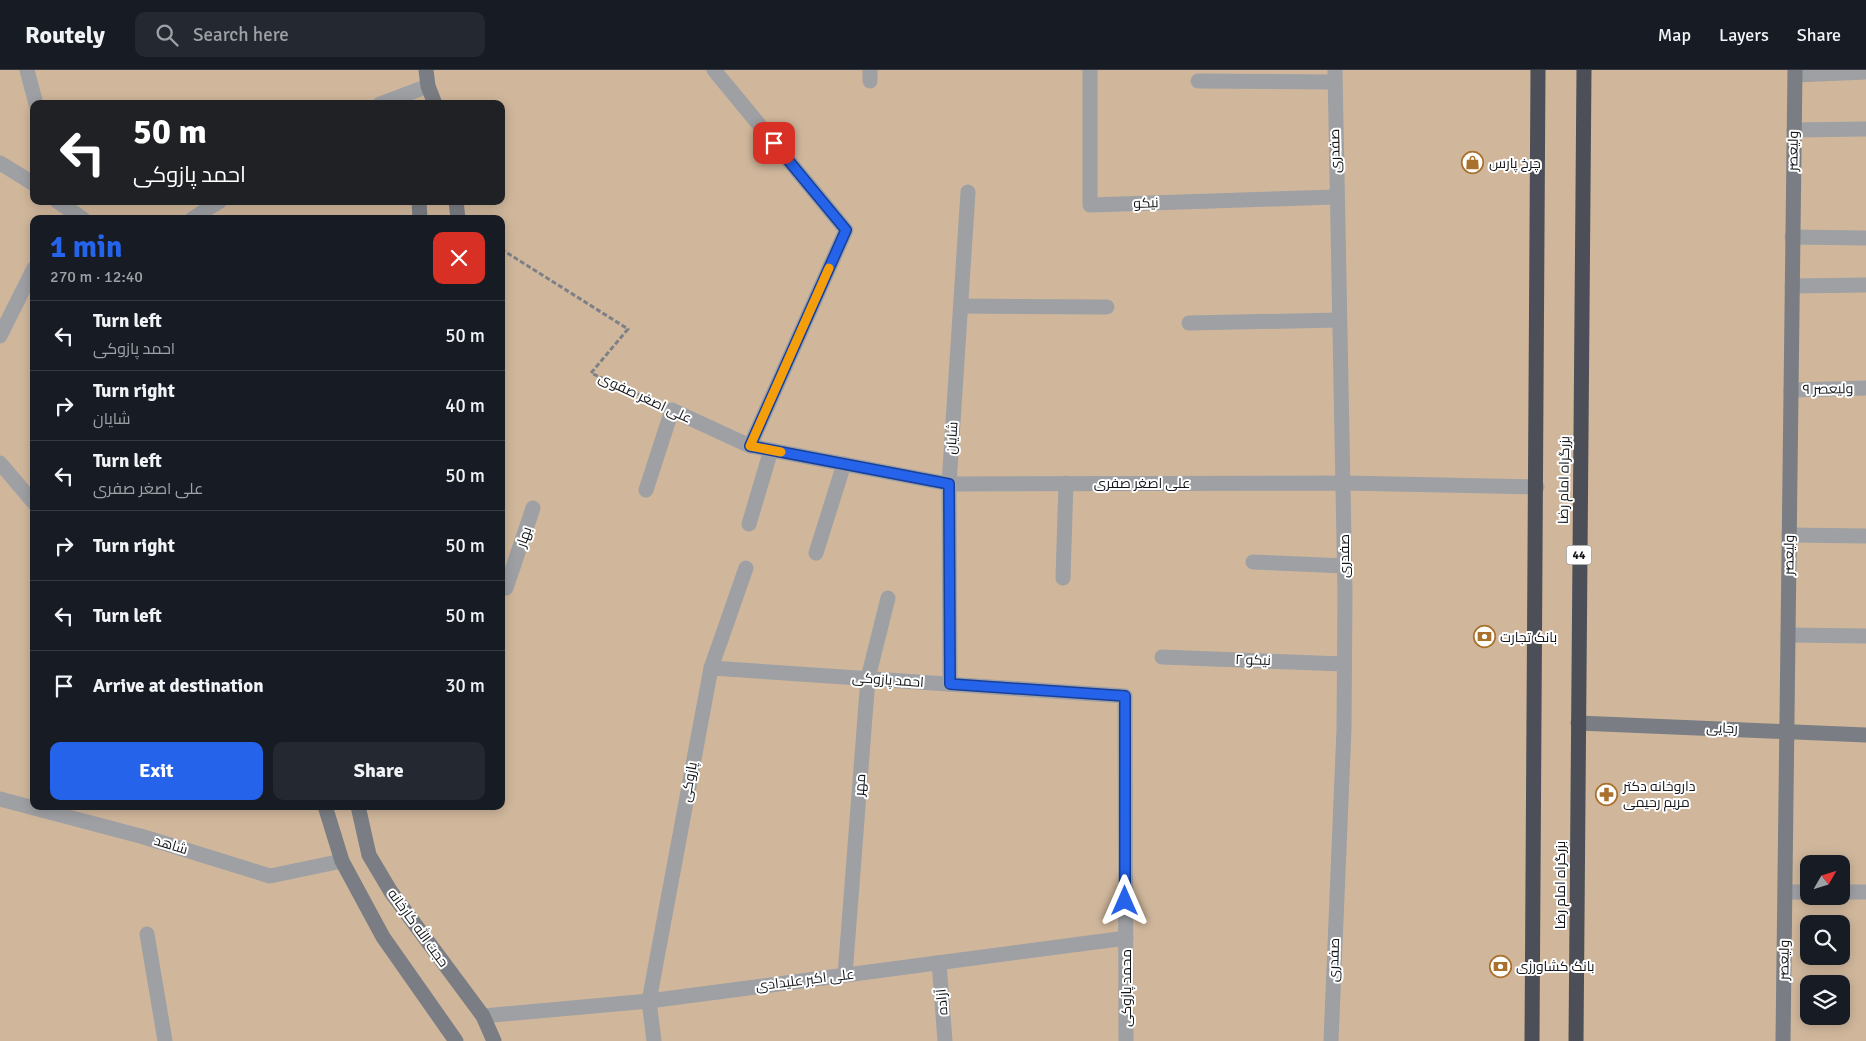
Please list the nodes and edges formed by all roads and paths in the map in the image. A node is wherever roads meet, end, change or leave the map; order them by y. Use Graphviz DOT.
graph roads {
  1 [pos="27,70"];
  2 [pos="426,70"];
  3 [pos="714,70"];
  4 [pos="1538,70"];
  5 [pos="1584,70"];
  6 [pos="1090,71"];
  7 [pos="1795,72"];
  8 [pos="1866,72"];
  9 [pos="1334,76"];
  10 [pos="1198,81"];
  11 [pos="428,86"];
  12 [pos="35,100"];
  13 [pos="391,100"];
  14 [pos="425,100"];
  15 [pos="433,100"];
  16 [pos="1866,128"];
  17 [pos="1794,130"];
  18 [pos="0,163"];
  19 [pos="30,182"];
  20 [pos="968,192"];
  21 [pos="1335,197"];
  22 [pos="214,205"];
  23 [pos="61,207"];
  24 [pos="76,215"];
  25 [pos="198,215"];
  26 [pos="1792,237"];
  27 [pos="1866,238"];
  28 [pos="505,252"];
  29 [pos="30,276"];
  30 [pos="1866,285"];
  31 [pos="1792,286"];
  32 [pos="960,306"];
  33 [pos="1107,307"];
  34 [pos="1339,320"];
  35 [pos="1189,323"];
  36 [pos="0,336"];
  37 [pos="1866,388"];
  38 [pos="1791,390"];
  39 [pos="672,410"];
  40 [pos="750,446"];
  41 [pos="771,450"];
  42 [pos="0,463"];
  43 [pos="844,464"];
  44 [pos="1344,483"];
  45 [pos="949,484"];
  46 [pos="1066,484"];
  47 [pos="1537,487"];
  48 [pos="646,490"];
  49 [pos="30,498"];
  50 [pos="534,508"];
  51 [pos="749,524"];
  52 [pos="1789,536"];
  53 [pos="1866,536"];
  54 [pos="816,553"];
  55 [pos="1253,562"];
  56 [pos="1345,566"];
  57 [pos="746,568"];
  58 [pos="1063,578"];
  59 [pos="505,588"];
  60 [pos="888,598"];
  61 [pos="1788,635"];
  62 [pos="1866,636"];
  63 [pos="1162,657"];
  64 [pos="1344,664"];
  65 [pos="710,668"];
  66 [pos="868,678"];
  67 [pos="950,684"];
  68 [pos="1125,696"];
  69 [pos="1578,723"];
  70 [pos="1787,730"];
  71 [pos="1866,734"];
  72 [pos="0,799"];
  73 [pos="30,807"];
  74 [pos="42,810"];
  75 [pos="326,810"];
  76 [pos="359,810"];
  77 [pos="342,861"];
  78 [pos="1785,892"];
  79 [pos="1800,892"];
  80 [pos="1850,892"];
  81 [pos="1866,892"];
  82 [pos="147,934"];
  83 [pos="1126,938"];
  84 [pos="939,963"];
  85 [pos="845,975"];
  86 [pos="649,1001"];
  87 [pos="483,1016"];
  88 [pos="165,1041"];
  89 [pos="456,1041"];
  90 [pos="494,1041"];
  91 [pos="654,1041"];
  92 [pos="945,1041"];
  93 [pos="1126,1041"];
  94 [pos="1331,1041"];
  95 [pos="1532,1041"];
  96 [pos="1576,1041"];
  97 [pos="1783,1041"];
  1 -- 12 [label="street"];
  2 -- 11 [label="street"];
  3 -- 40 [label="street"];
  4 -- 47 [label="highway, بزرگراه امام رضا"];
  5 -- 69 [label="highway, بزرگراه امام رضا / 44"];
  6 -- 21 [label="street, نیکو"];
  7 -- 8 [label="street"];
  7 -- 17 [label="street, ولیعصر"];
  9 -- 10 [label="street"];
  9 -- 21 [label="street, صفدری"];
  11 -- 13 [label="street"];
  11 -- 14 [label="street"];
  11 -- 15 [label="street"];
  16 -- 17 [label="street"];
  17 -- 26 [label="street, ولیعصر"];
  18 -- 19 [label="street"];
  20 -- 32 [label="street, شایان"];
  21 -- 34 [label="street, صفدری"];
  22 -- 25 [label="street"];
  23 -- 24 [label="street"];
  26 -- 27 [label="street"];
  26 -- 31 [label="street, ولیعصر"];
  28 -- 39 [label="path, علی اصغر صفوی"];
  29 -- 36 [label="street"];
  30 -- 31 [label="street"];
  31 -- 38 [label="street, ولیعصر"];
  32 -- 33 [label="street"];
  32 -- 45 [label="street, شایان"];
  34 -- 35 [label="street"];
  34 -- 44 [label="street, صفدری"];
  37 -- 38 [label="street, ولیعصر ۹"];
  38 -- 52 [label="street, ولیعصر"];
  39 -- 40 [label="street, علی اصغر صفوی"];
  39 -- 48 [label="street"];
  40 -- 41 [label="street, علی اصغر صفری"];
  41 -- 43 [label="street, علی اصغر صفری"];
  41 -- 51 [label="street"];
  42 -- 49 [label="street"];
  43 -- 45 [label="street, علی اصغر صفری"];
  43 -- 54 [label="street"];
  44 -- 46 [label="street, علی اصغر صفری"];
  44 -- 47 [label="street, علی اصغر صفری"];
  44 -- 56 [label="street, صفدری"];
  45 -- 46 [label="street, علی اصغر صفری"];
  45 -- 67 [label="street, شایان"];
  46 -- 58 [label="street"];
  47 -- 95 [label="highway, بزرگراه امام رضا"];
  50 -- 59 [label="street, بهار"];
  52 -- 53 [label="street"];
  52 -- 61 [label="street, ولیعصر"];
  55 -- 56 [label="street"];
  56 -- 64 [label="street, صفدری"];
  57 -- 65 [label="street, پازوکی"];
  60 -- 66 [label="street, مهر"];
  61 -- 62 [label="street"];
  61 -- 70 [label="street, ولیعصر"];
  63 -- 64 [label="street, نیکو ۲"];
  64 -- 94 [label="street, صفدری"];
  65 -- 66 [label="street, احمد پازوکی"];
  65 -- 86 [label="street, پازوکی"];
  66 -- 67 [label="street, احمد پازوکی"];
  66 -- 85 [label="street, مهر"];
  67 -- 68 [label="street, احمد پازوکی"];
  68 -- 83 [label="street, محمد پازوکی"];
  69 -- 70 [label="street, رجایی"];
  69 -- 96 [label="highway, بزرگراه امام رضا / 44"];
  70 -- 71 [label="street, رجایی"];
  70 -- 78 [label="street, ولیعصر"];
  72 -- 73 [label="street, شاهد"];
  74 -- 77 [label="street, شاهد"];
  75 -- 77 [label="street"];
  76 -- 87 [label="street, حجت الله کارخانه"];
  77 -- 89 [label="street"];
  78 -- 79 [label="street"];
  78 -- 97 [label="street, ولیعصر"];
  80 -- 81 [label="street"];
  82 -- 88 [label="street"];
  83 -- 84 [label="street, علی اکبر علیدادی"];
  83 -- 93 [label="street, محمد پازوکی"];
  84 -- 85 [label="street, علی اکبر علیدادی"];
  84 -- 92 [label="street, آزاده"];
  85 -- 86 [label="street, علی اکبر علیدادی"];
  86 -- 87 [label="street, علی اکبر علیدادی"];
  86 -- 91 [label="street, پازوکی"];
  87 -- 90 [label="street, حجت الله کارخانه"];
}
